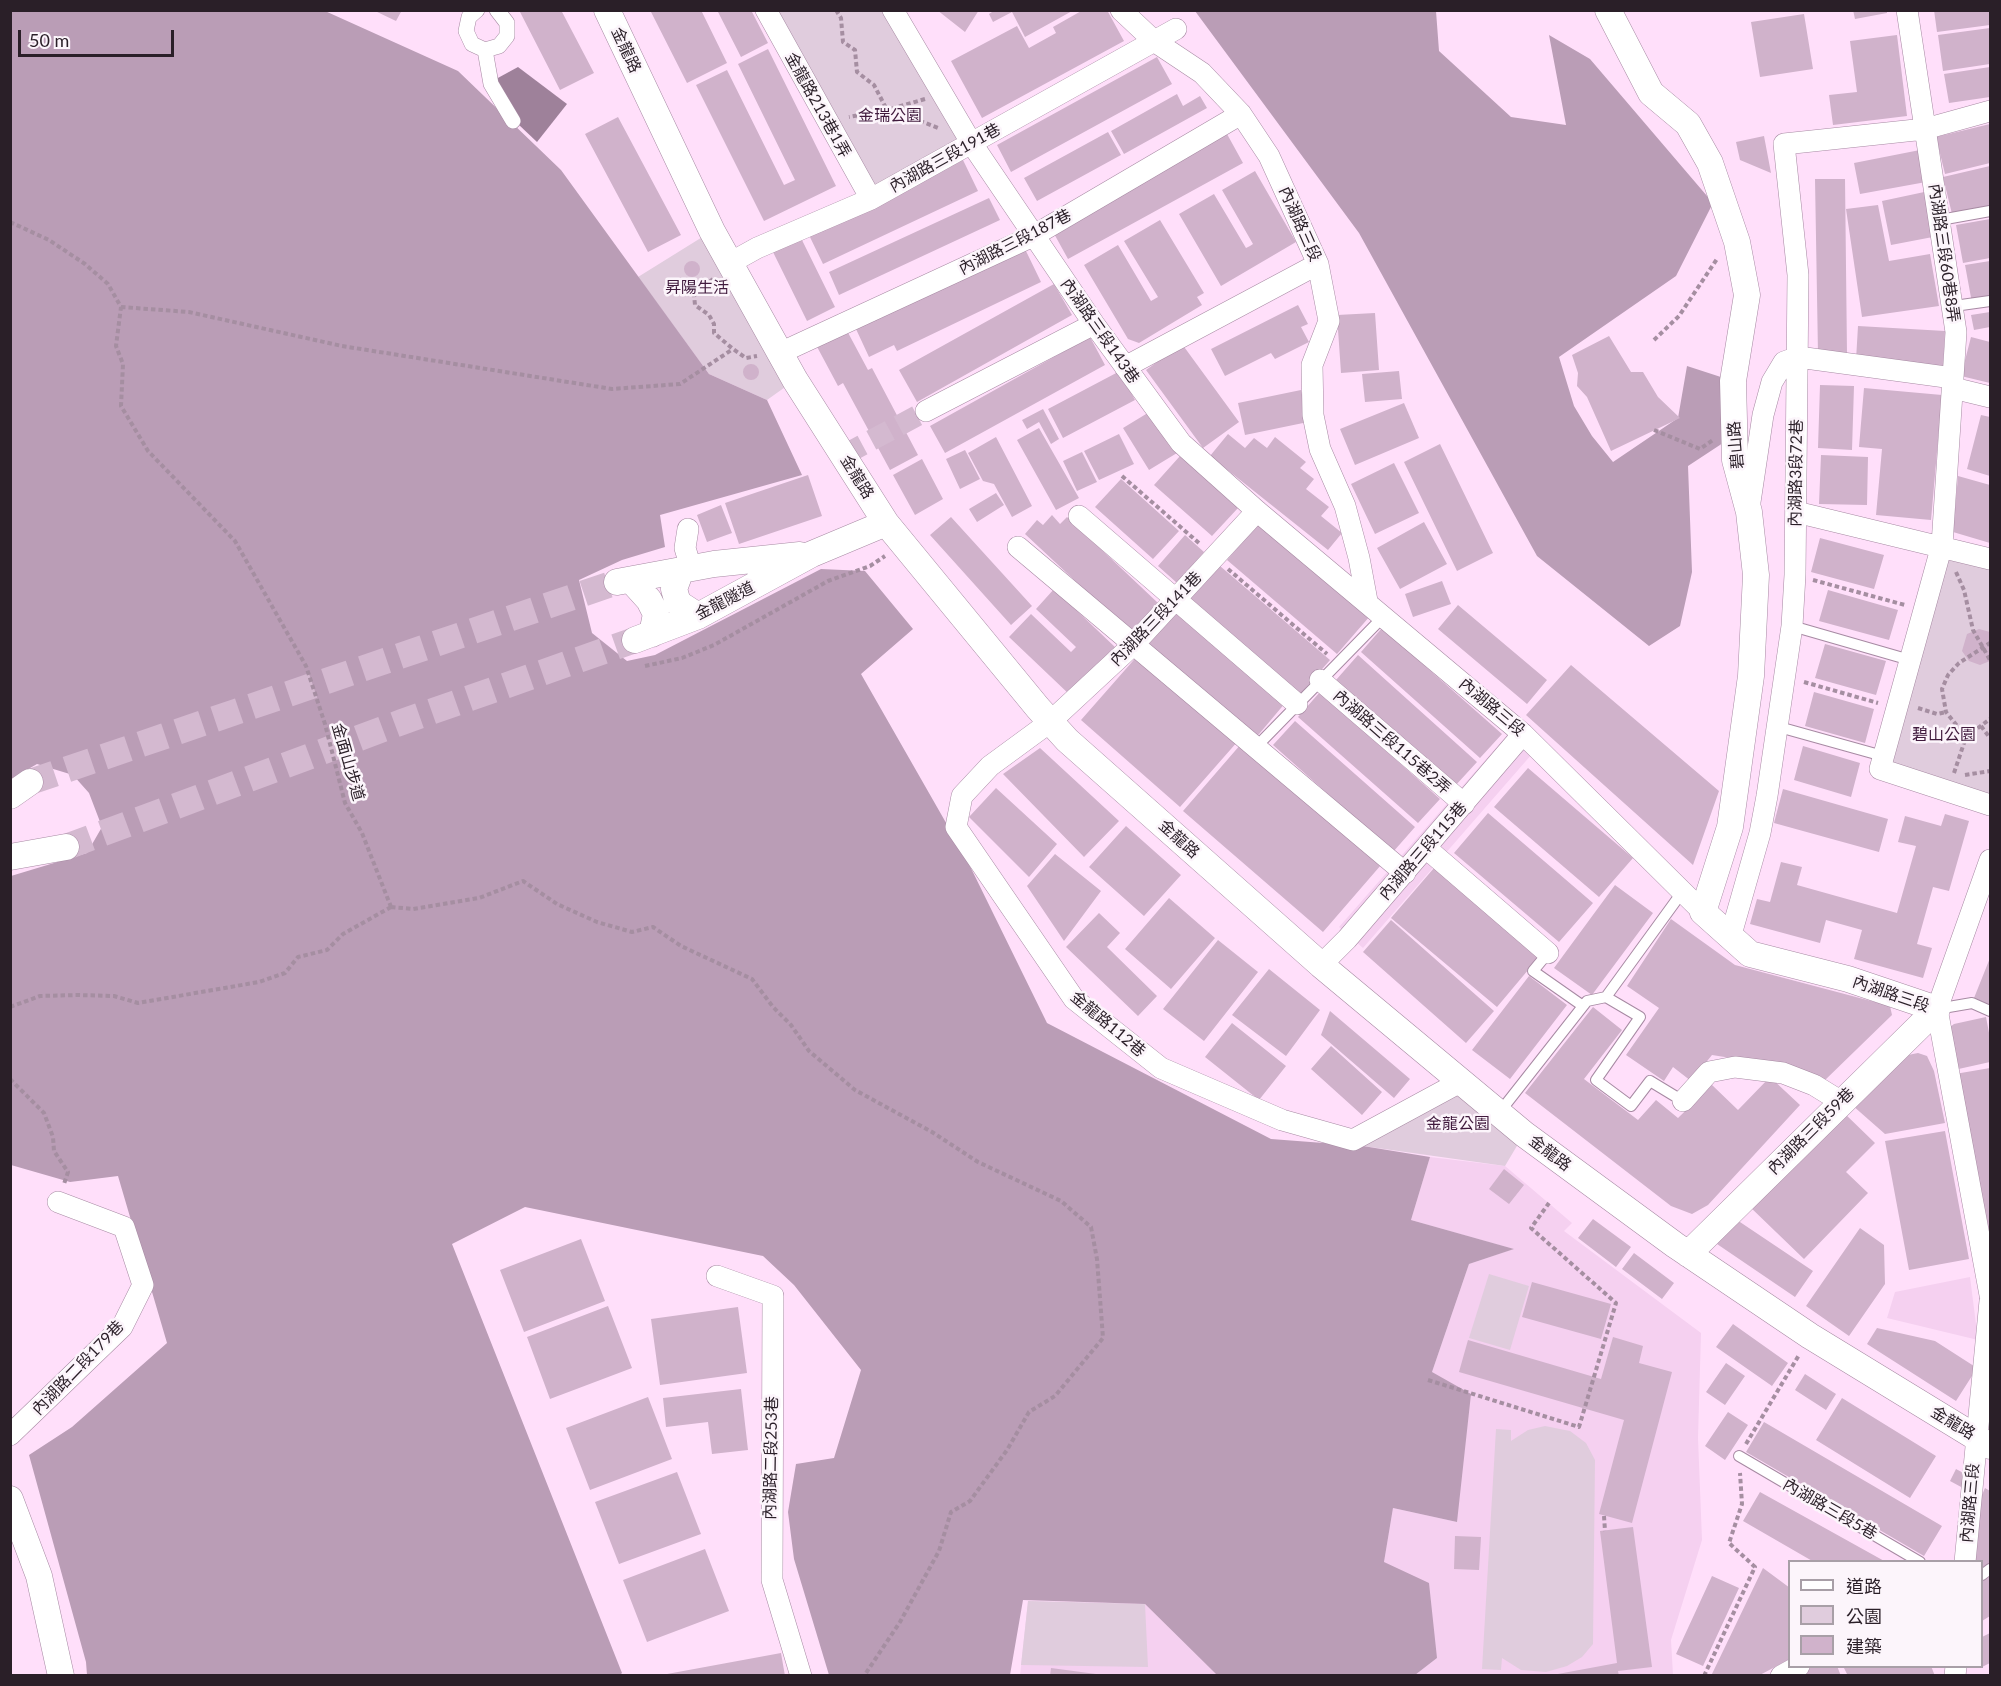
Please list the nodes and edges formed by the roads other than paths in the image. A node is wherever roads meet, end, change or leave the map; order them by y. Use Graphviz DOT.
graph roads {
  1 [pos="477,10"];
  2 [pos="497,10"];
  3 [pos="607,10"];
  4 [pos="766,10"];
  5 [pos="893,10"];
  6 [pos="1121,10"];
  7 [pos="1608,10"];
  8 [pos="1907,10"];
  9 [pos="1176,29"];
  10 [pos="1154,41"];
  11 [pos="485,50"];
  12 [pos="1990,111"];
  13 [pos="1241,114"];
  14 [pos="513,121"];
  15 [pos="1924,129"];
  16 [pos="972,144"];
  17 [pos="871,199"];
  18 [pos="1990,211"];
  19 [pos="1940,220"];
  20 [pos="1033,236"];
  21 [pos="730,263"];
  22 [pos="1318,264"];
  23 [pos="1990,301"];
  24 [pos="1954,306"];
  25 [pos="1094,324"];
  26 [pos="777,348"];
  27 [pos="1798,357"];
  28 [pos="1125,366"];
  29 [pos="1953,383"];
  30 [pos="1990,397"];
  31 [pos="926,411"];
  32 [pos="1257,511"];
  33 [pos="1749,512"];
  34 [pos="1796,512"];
  35 [pos="1078,516"];
  36 [pos="886,523"];
  37 [pos="688,529"];
  38 [pos="1942,545"];
  39 [pos="1018,547"];
  40 [pos="812,554"];
  41 [pos="1990,559"];
  42 [pos="686,569"];
  43 [pos="1176,599"];
  44 [pos="1366,601"];
  45 [pos="698,616"];
  46 [pos="1384,616"];
  47 [pos="1792,626"];
  48 [pos="1134,644"];
  49 [pos="1910,660"];
  50 [pos="1320,680"];
  51 [pos="1297,704"];
  52 [pos="1050,722"];
  53 [pos="1779,727"];
  54 [pos="1523,734"];
  55 [pos="1255,748"];
  56 [pos="1883,756"];
  57 [pos="1464,804"];
  58 [pos="1990,805"];
  59 [pos="10,833"];
  60 [pos="66,847"];
  61 [pos="1426,848"];
  62 [pos="22,855"];
  63 [pos="1990,860"];
  64 [pos="1405,873"];
  65 [pos="1683,891"];
  66 [pos="1703,912"];
  67 [pos="1730,938"];
  68 [pos="1548,953"];
  69 [pos="1321,966"];
  70 [pos="1606,997"];
  71 [pos="1583,1006"];
  72 [pos="1936,1009"];
  73 [pos="1990,1011"];
  74 [pos="1462,1081"];
  75 [pos="1683,1101"];
  76 [pos="1840,1101"];
  77 [pos="1499,1113"];
  78 [pos="58,1202"];
  79 [pos="1688,1254"];
  80 [pos="717,1276"];
  81 [pos="1990,1295"];
  82 [pos="1990,1301"];
  83 [pos="1990,1411"];
  84 [pos="10,1435"];
  85 [pos="1983,1441"];
  86 [pos="1739,1456"];
  87 [pos="10,1499"];
  88 [pos="1917,1560"];
  89 [pos="1965,1560"];
  90 [pos="1795,1668"];
  91 [pos="61,1676"];
  92 [pos="801,1676"];
  93 [pos="1781,1676"];
  1 -- 11 [label="street"];
  2 -- 11 [label="street"];
  3 -- 21 [label="street, 金龍路"];
  4 -- 17 [label="street, 金龍路213巷1弄"];
  5 -- 16 [label="street, 內湖路三段143巷"];
  6 -- 10 [label="street, 內湖路三段"];
  7 -- 33 [label="street, 碧山路"];
  8 -- 15 [label="street, 內湖路三段60巷8弄"];
  9 -- 10 [label="street, 內湖路三段191巷"];
  10 -- 13 [label="street, 內湖路三段"];
  10 -- 16 [label="street, 內湖路三段191巷"];
  11 -- 14 [label="street"];
  12 -- 15 [label="street"];
  13 -- 20 [label="street, 內湖路三段187巷"];
  13 -- 22 [label="street, 內湖路三段"];
  15 -- 19 [label="street, 內湖路三段60巷8弄"];
  15 -- 27 [label="street, 內湖路3段72巷"];
  16 -- 17 [label="street, 內湖路三段191巷"];
  16 -- 20 [label="street, 內湖路三段143巷"];
  17 -- 21 [label="street, 內湖路三段191巷"];
  18 -- 19 [label="lane"];
  19 -- 24 [label="street, 內湖路三段60巷8弄"];
  20 -- 25 [label="street, 內湖路三段143巷"];
  20 -- 26 [label="street, 內湖路三段187巷"];
  21 -- 26 [label="street, 金龍路"];
  22 -- 28 [label="street"];
  22 -- 44 [label="street, 內湖路三段"];
  23 -- 24 [label="lane"];
  24 -- 29 [label="street, 內湖路三段60巷8弄"];
  25 -- 28 [label="street, 內湖路三段143巷"];
  25 -- 31 [label="street"];
  26 -- 36 [label="street, 金龍路"];
  27 -- 29 [label="street"];
  27 -- 33 [label="street"];
  27 -- 34 [label="street, 內湖路3段72巷"];
  28 -- 32 [label="street, 內湖路三段143巷"];
  29 -- 30 [label="street"];
  29 -- 38 [label="street, 內湖路三段60巷8弄"];
  32 -- 43 [label="street, 內湖路三段141巷"];
  32 -- 44 [label="street, 內湖路三段143巷"];
  33 -- 66 [label="street, 碧山路"];
  34 -- 38 [label="street"];
  34 -- 47 [label="street, 內湖路3段72巷"];
  35 -- 43 [label="street"];
  36 -- 40 [label="street, 金龍隧道"];
  36 -- 52 [label="street, 金龍路"];
  37 -- 42 [label="street"];
  38 -- 41 [label="street"];
  38 -- 49 [label="street, 內湖路三段60巷8弄"];
  39 -- 48 [label="street"];
  40 -- 42 [label="street, 金龍隧道"];
  40 -- 45 [label="street, 金龍隧道"];
  42 -- 45 [label="street"];
  42 -- 45 [label="street, 金龍隧道"];
  43 -- 48 [label="street, 內湖路三段141巷"];
  43 -- 51 [label="street"];
  44 -- 46 [label="street, 內湖路三段"];
  46 -- 50 [label="lane"];
  46 -- 54 [label="street, 內湖路三段"];
  47 -- 49 [label="lane"];
  47 -- 53 [label="street, 內湖路3段72巷"];
  48 -- 52 [label="street, 內湖路三段141巷"];
  48 -- 55 [label="street"];
  49 -- 56 [label="street, 內湖路三段60巷8弄"];
  50 -- 51 [label="lane"];
  50 -- 57 [label="street, 內湖路三段115巷2弄"];
  51 -- 55 [label="lane"];
  52 -- 69 [label="street, 金龍路"];
  52 -- 74 [label="street, 金龍路112巷"];
  53 -- 56 [label="lane"];
  53 -- 67 [label="street, 內湖路3段72巷"];
  54 -- 57 [label="street, 內湖路三段115巷"];
  54 -- 65 [label="street, 內湖路三段"];
  55 -- 64 [label="street"];
  56 -- 58 [label="street"];
  57 -- 61 [label="street, 內湖路三段115巷"];
  59 -- 62 [label="street"];
  60 -- 62 [label="street"];
  61 -- 64 [label="street, 內湖路三段115巷"];
  61 -- 68 [label="street"];
  63 -- 72 [label="street"];
  64 -- 69 [label="street, 內湖路三段115巷"];
  65 -- 66 [label="street, 內湖路三段"];
  65 -- 70 [label="lane"];
  66 -- 67 [label="street, 內湖路三段"];
  67 -- 72 [label="street, 內湖路三段"];
  68 -- 71 [label="lane"];
  69 -- 74 [label="street, 金龍路"];
  70 -- 71 [label="lane"];
  70 -- 75 [label="lane"];
  71 -- 77 [label="lane"];
  72 -- 73 [label="lane"];
  72 -- 76 [label="street, 內湖路三段59巷"];
  72 -- 81 [label="street, 內湖路三段"];
  74 -- 77 [label="street, 金龍路"];
  75 -- 76 [label="street"];
  76 -- 79 [label="street, 內湖路三段59巷"];
  77 -- 79 [label="street, 金龍路"];
  78 -- 84 [label="street, 內湖路二段179巷"];
  79 -- 85 [label="street, 金龍路"];
  80 -- 92 [label="street, 內湖路二段253巷"];
  82 -- 85 [label="street, 內湖路三段"];
  83 -- 85 [label="lane"];
  85 -- 89 [label="street, 內湖路三段"];
  86 -- 88 [label="lane, 內湖路三段5巷"];
  87 -- 91 [label="street"];
  90 -- 93 [label="street"];
}
